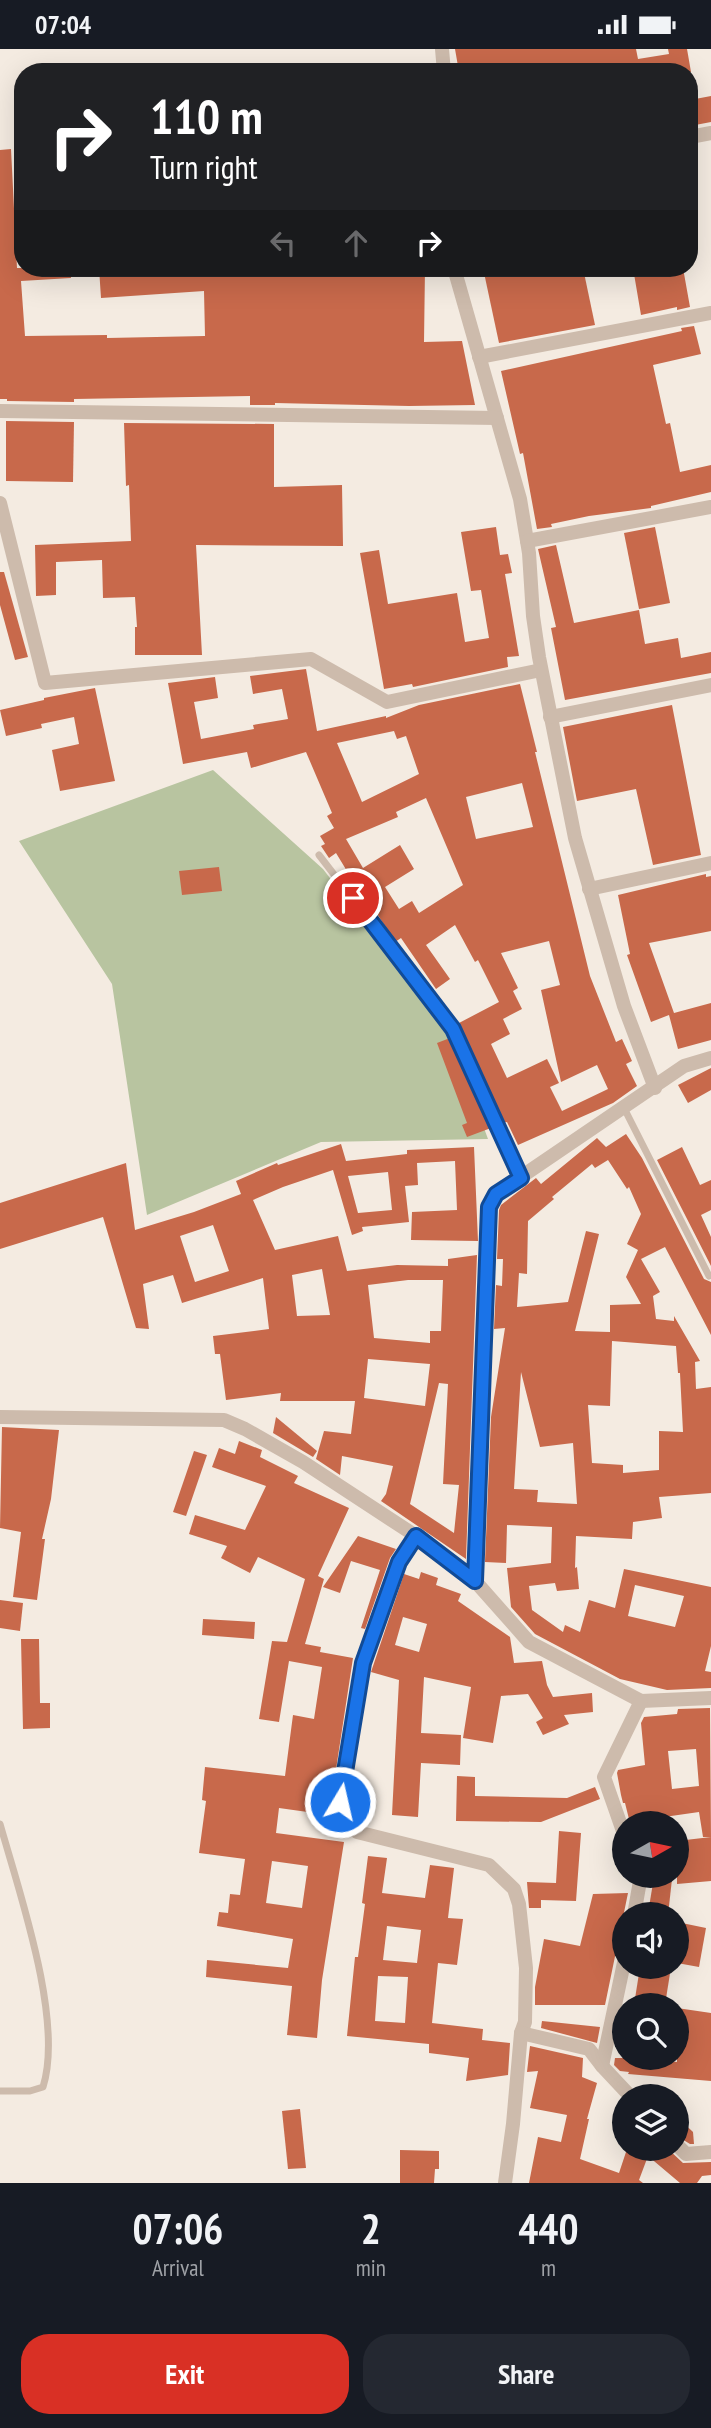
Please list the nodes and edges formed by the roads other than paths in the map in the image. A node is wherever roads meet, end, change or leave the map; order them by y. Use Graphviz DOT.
graph roads {
  1 [pos="457,277"];
  2 [pos="711,313"];
  3 [pos="479,357"];
  4 [pos="0,411"];
  5 [pos="497,418"];
  6 [pos="0,503"];
  7 [pos="711,507"];
  8 [pos="527,541"];
  9 [pos="541,670"];
  10 [pos="711,685"];
  11 [pos="550,717"];
  12 [pos="319,855"];
  13 [pos="711,863"];
  14 [pos="589,889"];
  15 [pos="711,1058"];
  16 [pos="655,1088"];
  17 [pos="624,1108"];
  18 [pos="521,1178"];
  19 [pos="709,1276"];
  20 [pos="0,1417"];
  21 [pos="416,1536"];
  22 [pos="475,1581"];
  23 [pos="711,1698"];
  24 [pos="641,1701"];
  25 [pos="616,1811"];
  26 [pos="0,1824"];
  27 [pos="621,1979"];
  28 [pos="520,2033"];
  29 [pos="603,2066"];
  30 [pos="619,2084"];
  31 [pos="0,2091"];
  32 [pos="711,2152"];
  33 [pos="689,2154"];
  34 [pos="505,2183"];
  1 -- 3 [label="street"];
  2 -- 3 [label="street"];
  3 -- 5 [label="street"];
  4 -- 5 [label="street"];
  5 -- 8 [label="street"];
  6 -- 9 [label="street"];
  7 -- 8 [label="street"];
  8 -- 9 [label="street"];
  9 -- 11 [label="street"];
  10 -- 11 [label="street"];
  11 -- 14 [label="street"];
  12 -- 18 [label="lane"];
  13 -- 14 [label="street"];
  14 -- 16 [label="street"];
  15 -- 16 [label="street"];
  16 -- 17 [label="street"];
  17 -- 18 [label="street"];
  17 -- 19 [label="lane"];
  18 -- 22 [label="street"];
  20 -- 21 [label="street"];
  21 -- 22 [label="street"];
  21 -- 28 [label="street"];
  22 -- 24 [label="street"];
  23 -- 24 [label="street"];
  24 -- 25 [label="street"];
  26 -- 31 [label="lane"];
  27 -- 29 [label="street"];
  28 -- 29 [label="street"];
  28 -- 34 [label="street"];
  29 -- 30 [label="street"];
  32 -- 33 [label="street"];
}
